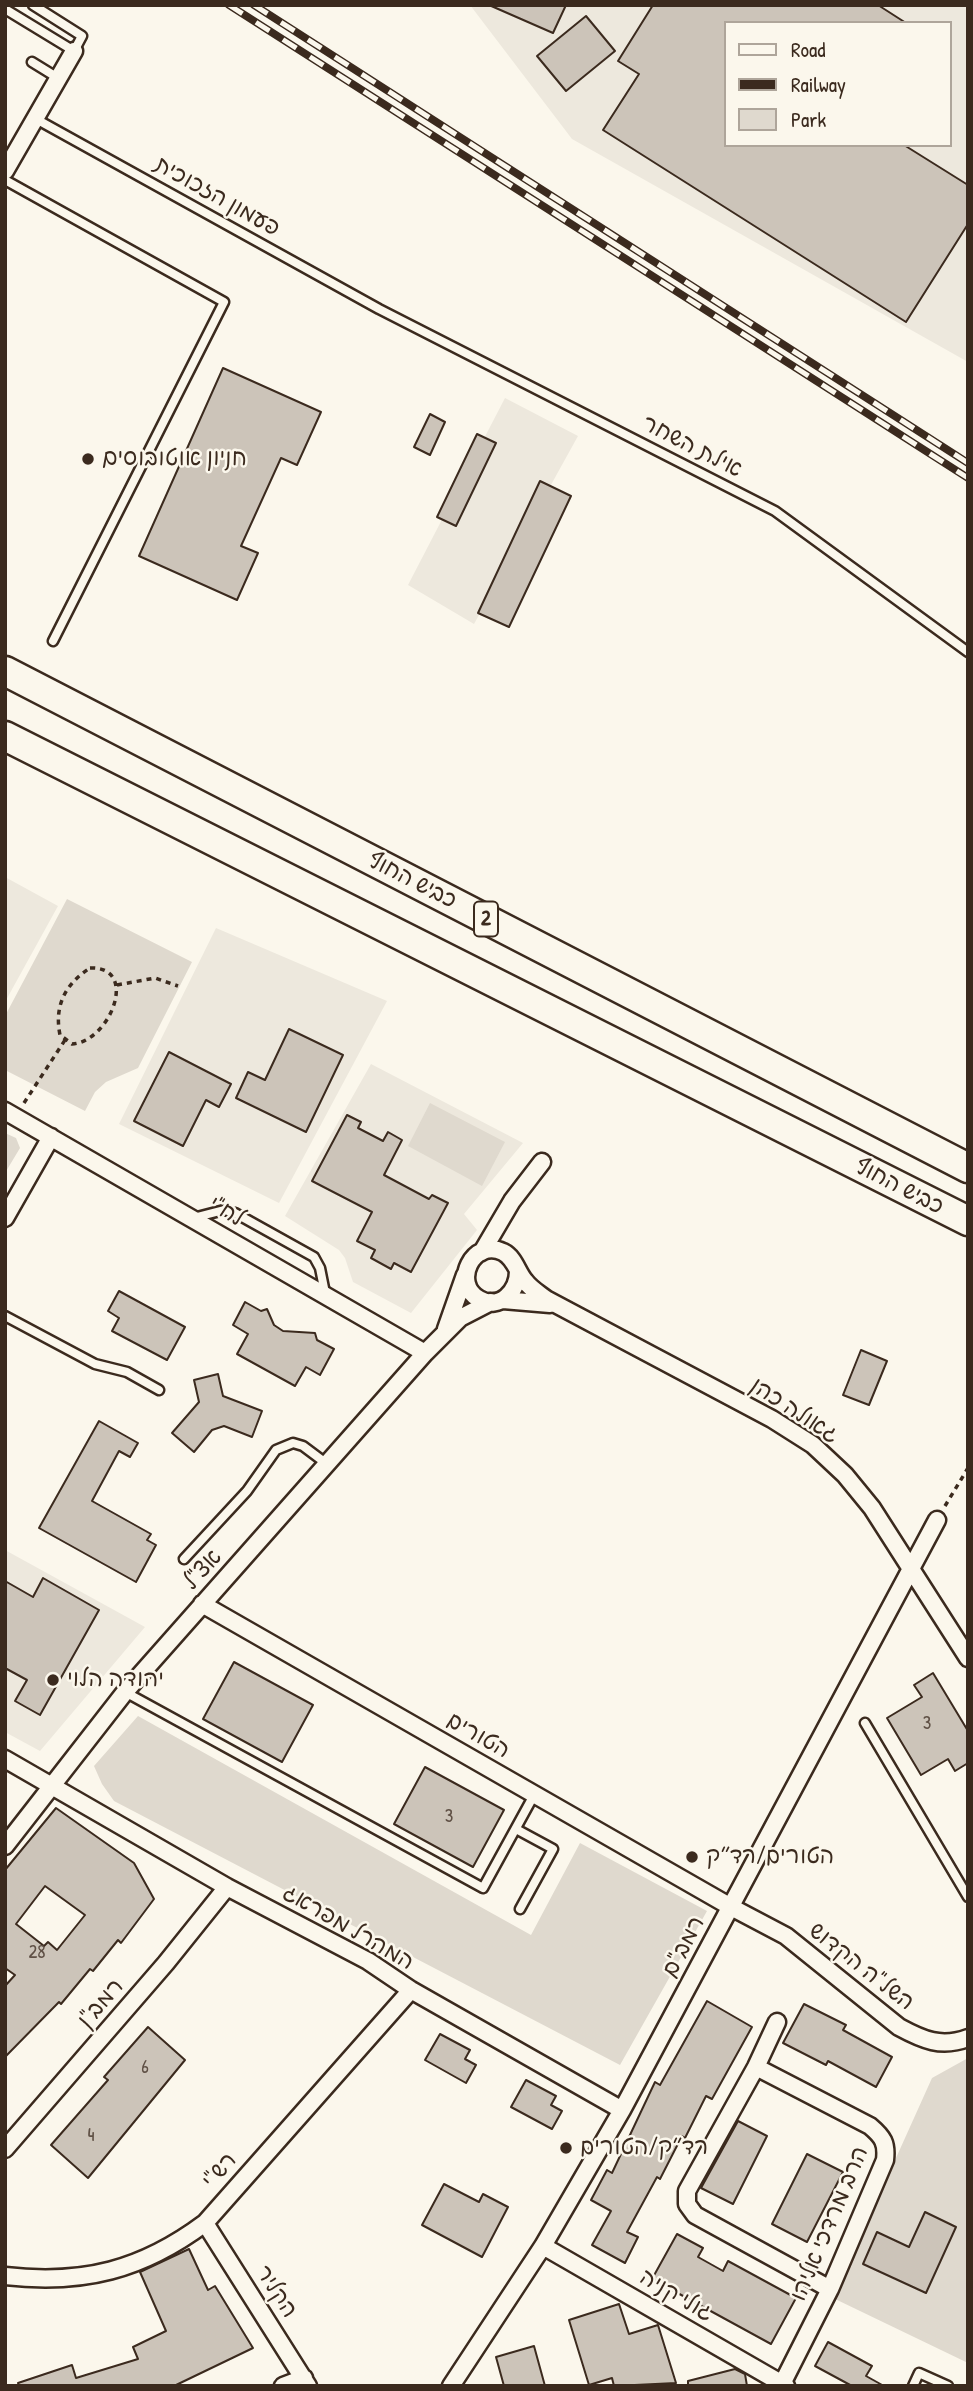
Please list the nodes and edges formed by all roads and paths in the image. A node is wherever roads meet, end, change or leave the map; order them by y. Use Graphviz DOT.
graph roads {
  1 [pos="33,5"];
  2 [pos="5,9"];
  3 [pos="74,51"];
  4 [pos="32,62"];
  5 [pos="58,78"];
  6 [pos="36,119"];
  7 [pos="5,171"];
  8 [pos="5,180"];
  9 [pos="379,309"];
  10 [pos="53,641"];
  11 [pos="968,652"];
  12 [pos="5,671"];
  13 [pos="5,736"];
  14 [pos="117,985"];
  15 [pos="178,986"];
  16 [pos="65,1040"];
  17 [pos="10,1113"];
  18 [pos="51,1137"];
  19 [pos="542,1162"];
  20 [pos="968,1168"];
  21 [pos="503,1216"];
  22 [pos="5,1218"];
  23 [pos="191,1218"];
  24 [pos="968,1221"];
  25 [pos="481,1252"];
  26 [pos="509,1256"];
  27 [pos="518,1271"];
  28 [pos="465,1275"];
  29 [pos="326,1296"];
  30 [pos="497,1301"];
  31 [pos="559,1306"];
  32 [pos="5,1316"];
  33 [pos="444,1332"];
  34 [pos="425,1353"];
  35 [pos="159,1390"];
  36 [pos="327,1464"];
  37 [pos="968,1468"];
  38 [pos="937,1520"];
  39 [pos="184,1559"];
  40 [pos="911,1568"];
  41 [pos="202,1604"];
  42 [pos="968,1658"];
  43 [pos="125,1692"];
  44 [pos="865,1723"];
  45 [pos="5,1759"];
  46 [pos="52,1785"];
  47 [pos="535,1794"];
  48 [pos="516,1829"];
  49 [pos="5,1846"];
  50 [pos="227,1887"];
  51 [pos="968,1897"];
  52 [pos="731,1906"];
  53 [pos="520,1909"];
  54 [pos="411,1990"];
  55 [pos="777,2022"];
  56 [pos="968,2038"];
  57 [pos="755,2067"];
  58 [pos="622,2110"];
  59 [pos="5,2149"];
  60 [pos="205,2223"];
  61 [pos="543,2246"];
  62 [pos="5,2276"];
  63 [pos="830,2289"];
  64 [pos="306,2382"];
  65 [pos="784,2385"];
  66 [pos="283,2386"];
  67 [pos="451,2386"];
  68 [pos="913,2386"];
  69 [pos="948,2386"];
  1 -- 3 [label="lane"];
  2 -- 3 [label="lane"];
  3 -- 5 [label="street"];
  4 -- 5 [label="lane"];
  5 -- 6 [label="street"];
  6 -- 7 [label="street"];
  6 -- 9 [label="lane, פעמון הזכוכית"];
  8 -- 10 [label="lane"];
  9 -- 11 [label="lane, אילת השחר"];
  12 -- 20 [label="highway, כביש החוף / 2"];
  13 -- 24 [label="highway, כביש החוף / 2"];
  14 -- 15 [label="path"];
  14 -- 16 [label="path"];
  14 -- 16 [label="path"];
  16 -- 17 [label="path"];
  17 -- 18 [label="street, לח\"י"];
  18 -- 22 [label="street"];
  18 -- 23 [label="street, לח\"י"];
  19 -- 21 [label="street"];
  21 -- 25 [label="street"];
  21 -- 26 [label="street"];
  23 -- 29 [label="street, לח\"י"];
  23 -- 29 [label="lane"];
  25 -- 26 [label="street"];
  25 -- 28 [label="street"];
  26 -- 27 [label="street"];
  27 -- 30 [label="street"];
  27 -- 31 [label="street, גאולה כהן"];
  28 -- 30 [label="street"];
  28 -- 33 [label="street, אצ\"ל"];
  29 -- 34 [label="street, לח\"י"];
  30 -- 31 [label="street, גאולה כהן"];
  30 -- 33 [label="street, אצ\"ל"];
  31 -- 40 [label="street, גאולה כהן"];
  32 -- 35 [label="lane"];
  33 -- 34 [label="street, אצ\"ל"];
  34 -- 36 [label="street, אצ\"ל"];
  36 -- 39 [label="lane"];
  36 -- 41 [label="street, אצ\"ל"];
  37 -- 38 [label="path"];
  38 -- 40 [label="street, רמב\"ם"];
  40 -- 42 [label="street, גאולה כהן"];
  40 -- 52 [label="street, רמב\"ם"];
  41 -- 43 [label="street, אצ\"ל"];
  41 -- 47 [label="street, הטורים"];
  43 -- 46 [label="street, אצ\"ל"];
  43 -- 48 [label="lane"];
  44 -- 51 [label="lane"];
  45 -- 46 [label="street, המהרל מפראג"];
  46 -- 49 [label="street, אצ\"ל"];
  46 -- 50 [label="street, המהרל מפראג"];
  47 -- 48 [label="lane"];
  47 -- 52 [label="street, הטורים"];
  48 -- 53 [label="lane"];
  50 -- 54 [label="street, המהרל מפראג"];
  50 -- 59 [label="street, רמב\"ן"];
  52 -- 56 [label="street, השל\"ה הקדוש"];
  52 -- 58 [label="street, רמב\"ם"];
  54 -- 58 [label="street, המהרל מפראג"];
  54 -- 60 [label="street, רש\"י"];
  55 -- 57 [label="street"];
  57 -- 63 [label="street, הרב מרדכי אליהו"];
  57 -- 63 [label="street"];
  58 -- 61 [label="street, רמב\"ם"];
  60 -- 62 [label="street, רש\"י"];
  60 -- 64 [label="street, הקליר"];
  61 -- 65 [label="street, גולי קניה"];
  61 -- 67 [label="street, רמב\"ם"];
  63 -- 65 [label="street, הרב מרדכי אליהו"];
  64 -- 66 [label="street"];
  68 -- 69 [label="lane"];
}
